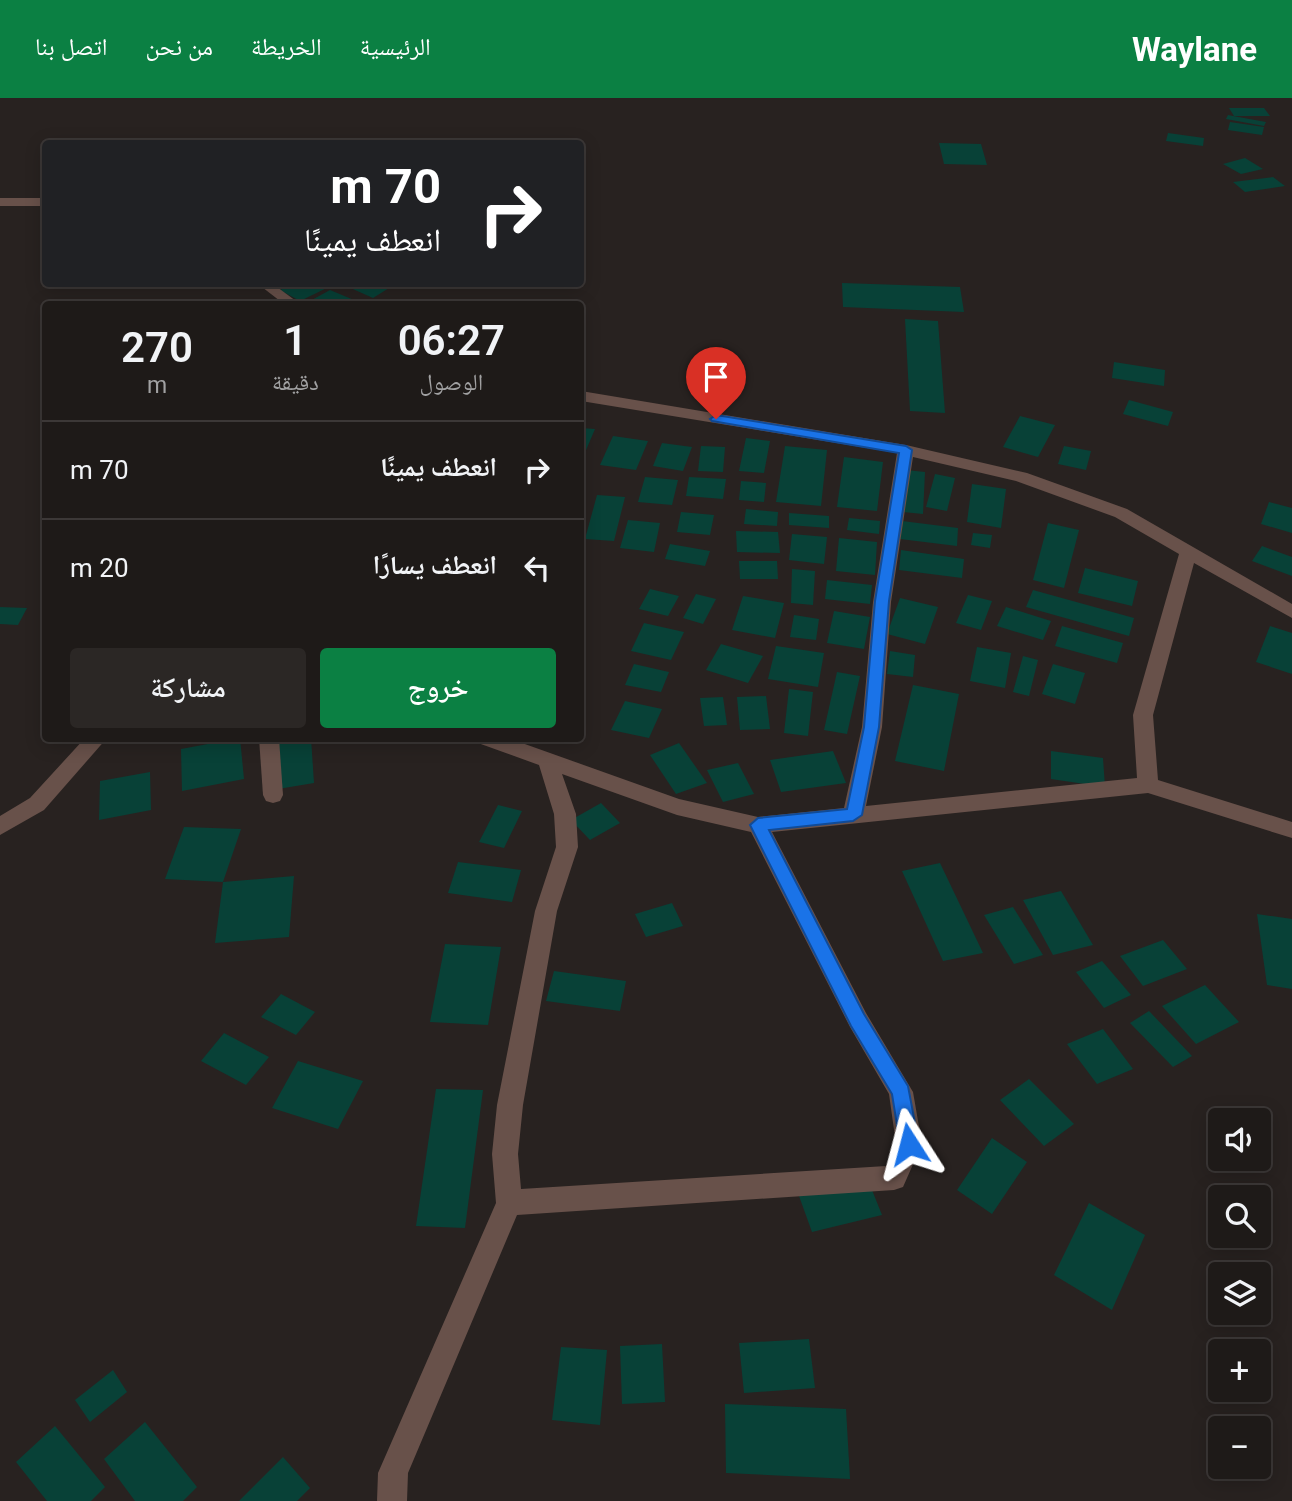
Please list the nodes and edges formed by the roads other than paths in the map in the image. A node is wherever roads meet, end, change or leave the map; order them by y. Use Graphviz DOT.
graph roads {
  1 [pos="0,202"];
  2 [pos="42,202"];
  3 [pos="269,287"];
  4 [pos="289,301"];
  5 [pos="584,396"];
  6 [pos="906,450"];
  7 [pos="1188,553"];
  8 [pos="1292,612"];
  9 [pos="93,742"];
  10 [pos="269,742"];
  11 [pos="496,742"];
  12 [pos="548,761"];
  13 [pos="1148,785"];
  14 [pos="273,795"];
  15 [pos="853,815"];
  16 [pos="758,825"];
  17 [pos="0,827"];
  18 [pos="1292,830"];
  19 [pos="509,1203"];
  20 [pos="392,1501"];
  1 -- 2 [label="street"];
  3 -- 4 [label="street"];
  5 -- 6 [label="street"];
  6 -- 7 [label="street"];
  6 -- 15 [label="street"];
  7 -- 8 [label="street"];
  7 -- 13 [label="street"];
  9 -- 17 [label="street"];
  10 -- 14 [label="street"];
  11 -- 12 [label="street"];
  12 -- 16 [label="street"];
  12 -- 19 [label="street"];
  13 -- 15 [label="street"];
  13 -- 18 [label="street"];
  15 -- 16 [label="street"];
  16 -- 19 [label="street"];
  19 -- 20 [label="street"];
}
